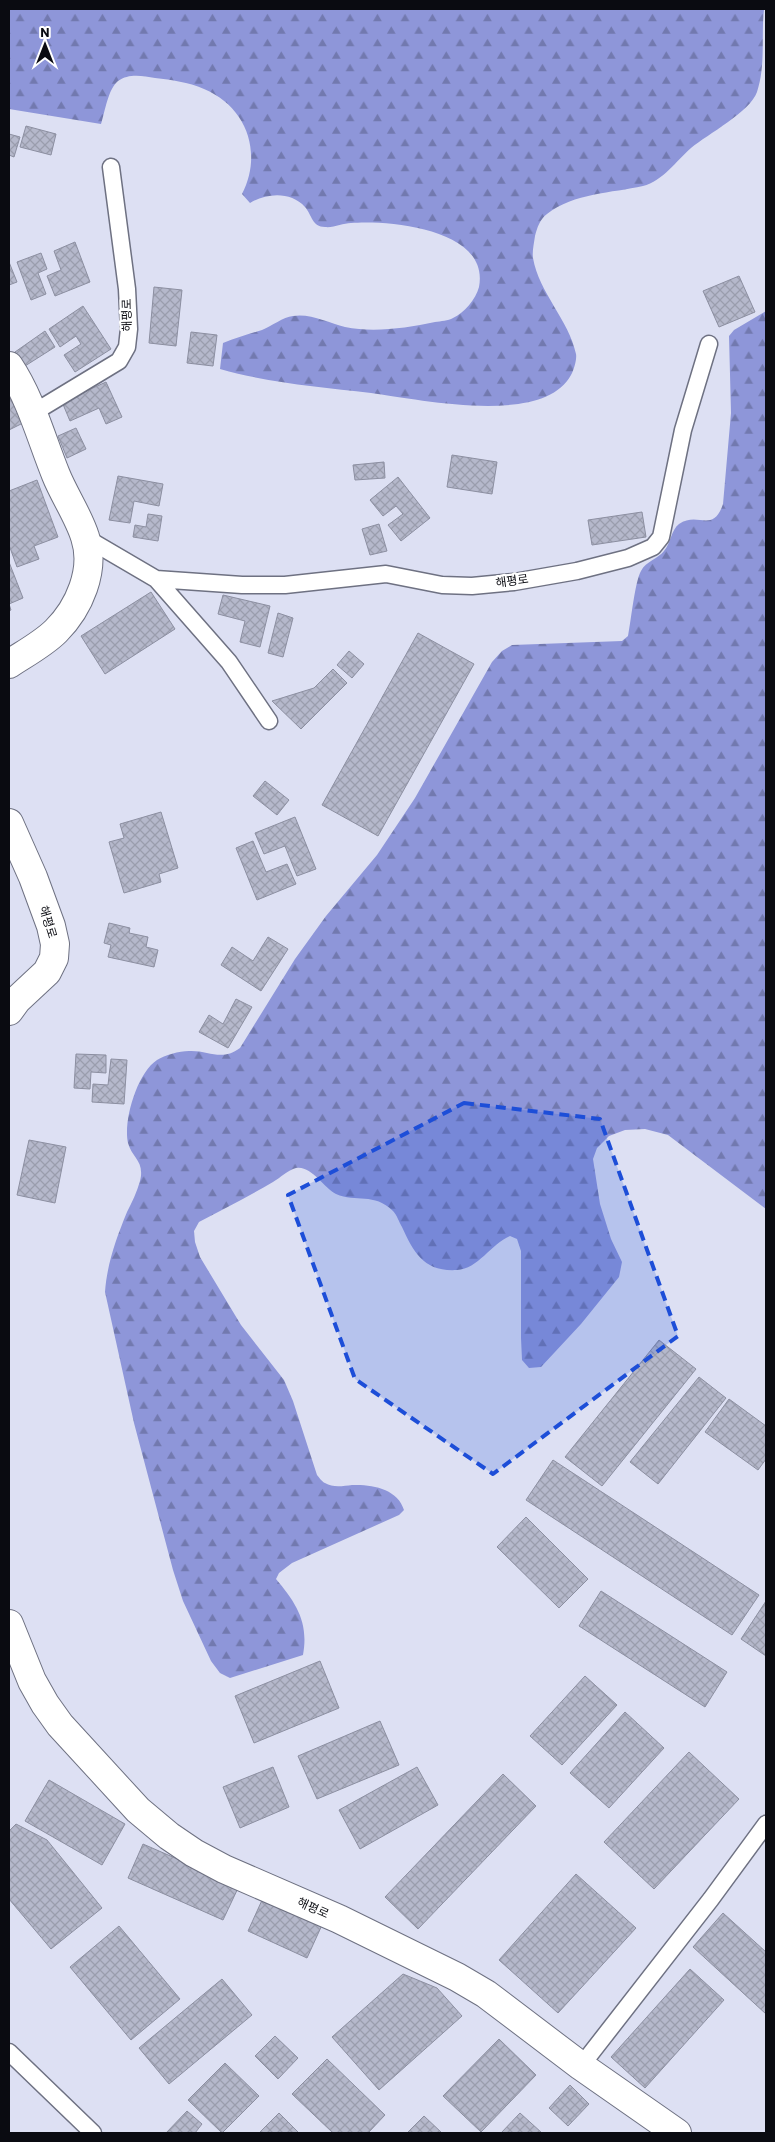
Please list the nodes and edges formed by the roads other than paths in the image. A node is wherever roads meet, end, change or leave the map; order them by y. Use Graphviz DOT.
graph roads {
  1 [pos="111,167"];
  2 [pos="709,344"];
  3 [pos="12,377"];
  4 [pos="33,413"];
  5 [pos="86,538"];
  6 [pos="156,579"];
  7 [pos="9,664"];
  8 [pos="269,721"];
  9 [pos="9,823"];
  10 [pos="9,1011"];
  11 [pos="9,1624"];
  12 [pos="766,1824"];
  13 [pos="9,2052"];
  14 [pos="582,2066"];
  15 [pos="94,2133"];
  16 [pos="677,2133"];
  1 -- 4 [label="lane, 해평로"];
  2 -- 6 [label="lane, 해평로"];
  3 -- 4 [label="street"];
  4 -- 5 [label="street"];
  5 -- 6 [label="lane, 해평로"];
  5 -- 7 [label="street"];
  6 -- 8 [label="lane, 해평로"];
  9 -- 10 [label="street, 해평로"];
  11 -- 14 [label="street, 해평로"];
  12 -- 14 [label="lane"];
  13 -- 15 [label="lane"];
  14 -- 16 [label="street, 해평로"];
}
